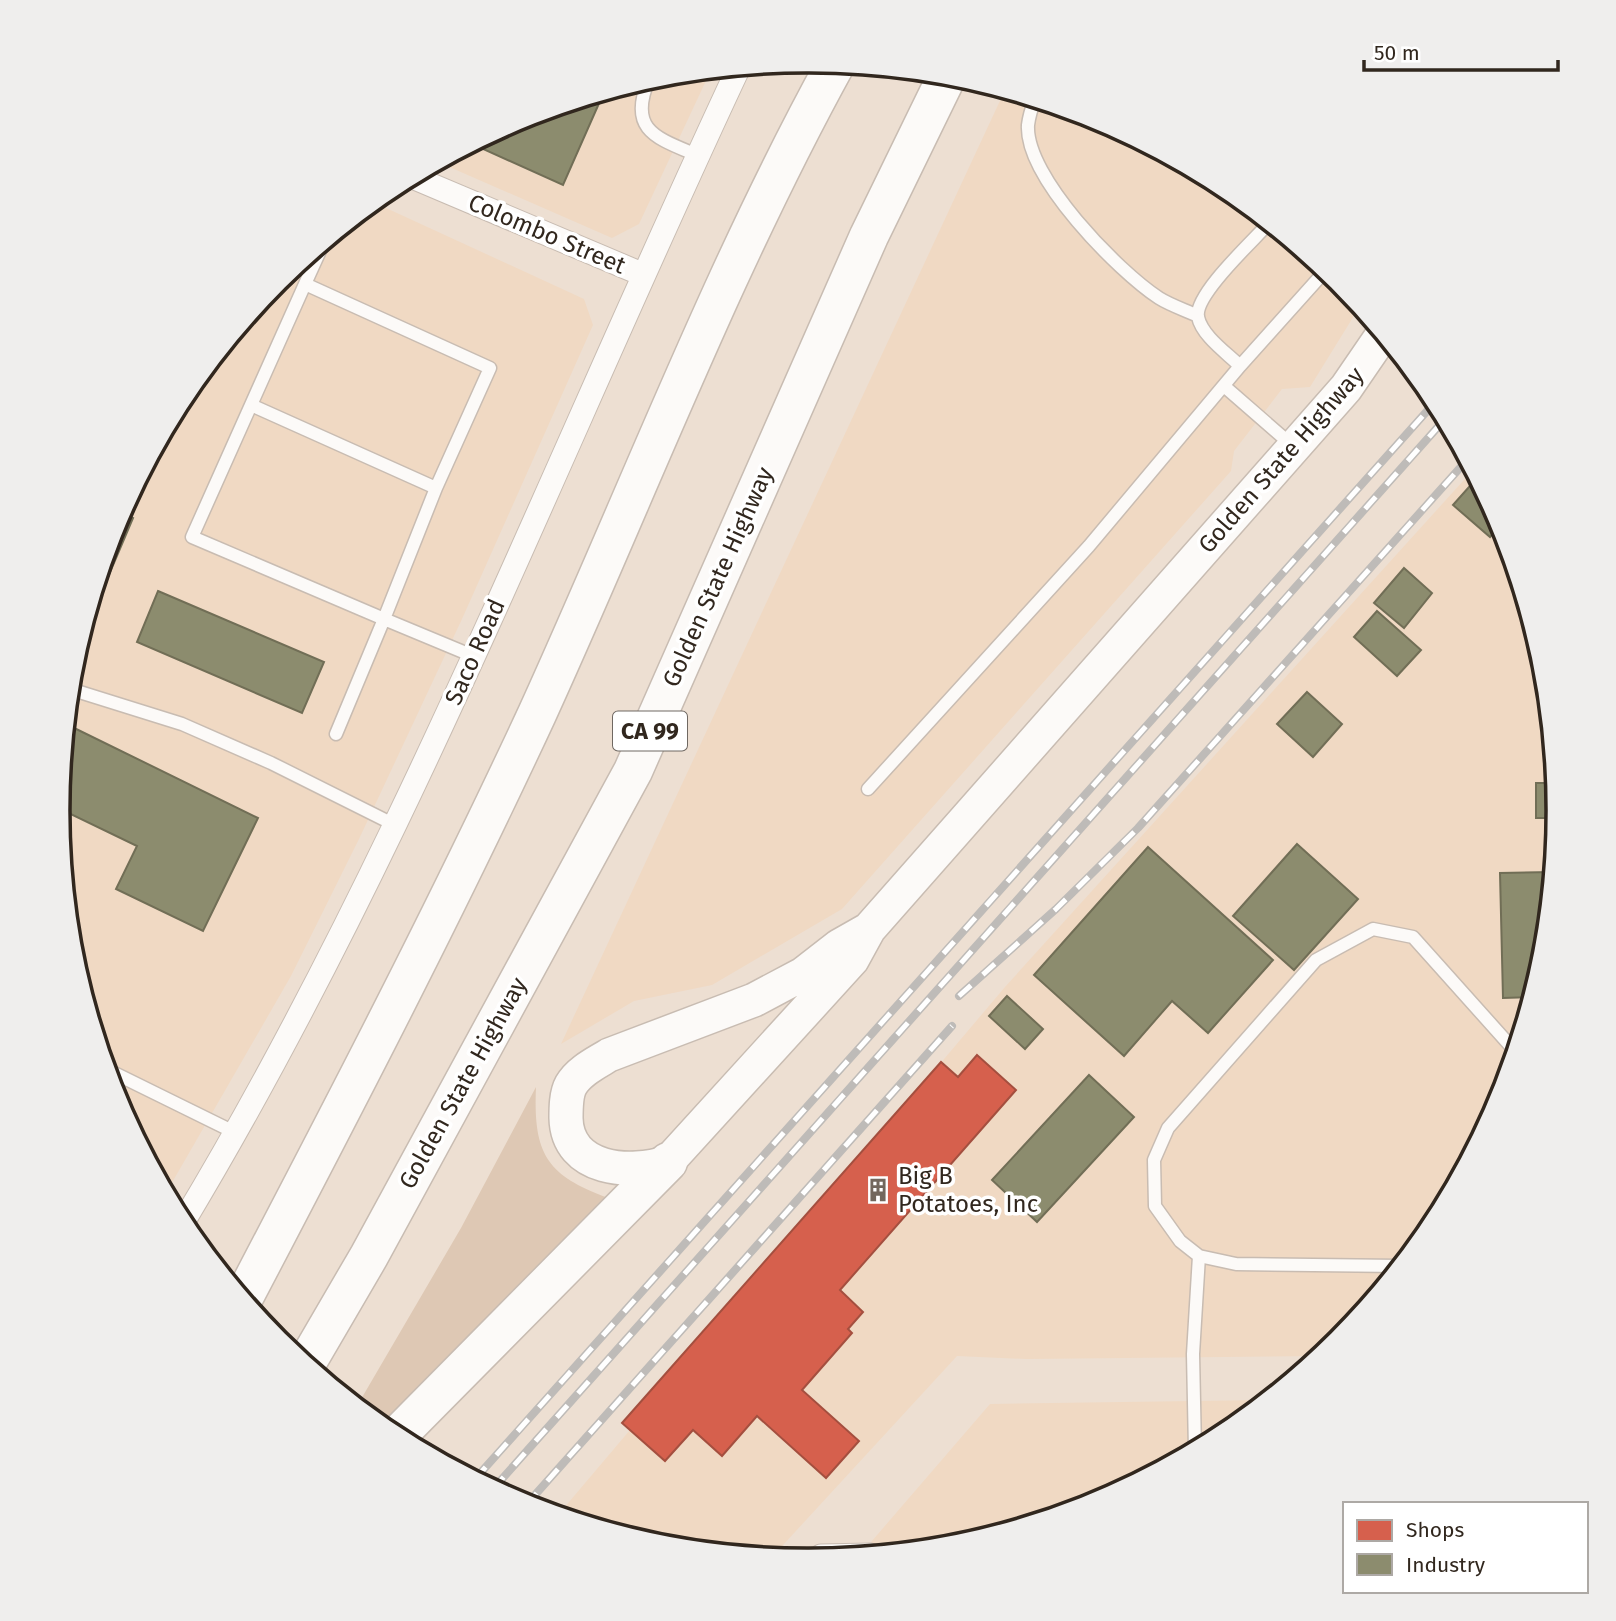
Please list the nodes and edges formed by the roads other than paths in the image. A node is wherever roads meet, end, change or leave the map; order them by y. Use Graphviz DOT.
graph roads {
  1 [pos="821,73"];
  2 [pos="830,73"];
  3 [pos="735,77"];
  4 [pos="942,85"];
  5 [pos="645,91"];
  6 [pos="1033,108"];
  7 [pos="699,156"];
  8 [pos="783,159"];
  9 [pos="423,181"];
  10 [pos="1263,230"];
  11 [pos="315,261"];
  12 [pos="644,275"];
  13 [pos="1319,278"];
  14 [pos="305,284"];
  15 [pos="1198,316"];
  16 [pos="1378,342"];
  17 [pos="1240,366"];
  18 [pos="1224,386"];
  19 [pos="251,405"];
  20 [pos="1294,448"];
  21 [pos="436,488"];
  22 [pos="384,619"];
  23 [pos="472,656"];
  24 [pos="80,692"];
  25 [pos="336,734"];
  26 [pos="867,789"];
  27 [pos="393,824"];
  28 [pos="869,929"];
  29 [pos="1508,1044"];
  30 [pos="119,1076"];
  31 [pos="234,1132"];
  32 [pos="668,1162"];
  33 [pos="188,1212"];
  34 [pos="1199,1256"];
  35 [pos="1388,1266"];
  36 [pos="248,1290"];
  37 [pos="311,1356"];
  38 [pos="405,1428"];
  39 [pos="1195,1439"];
  1 -- 8 [label="highway"];
  2 -- 8 [label="highway"];
  3 -- 7 [label="street, Saco Road"];
  4 -- 37 [label="highway, Golden State Highway / CA 99"];
  5 -- 7 [label="lane"];
  6 -- 15 [label="lane"];
  7 -- 12 [label="street, Saco Road"];
  8 -- 36 [label="highway"];
  9 -- 12 [label="street, Colombo Street"];
  10 -- 15 [label="lane"];
  11 -- 14 [label="lane"];
  12 -- 23 [label="street, Saco Road"];
  13 -- 17 [label="lane"];
  14 -- 19 [label="lane"];
  14 -- 21 [label="lane"];
  15 -- 17 [label="lane"];
  16 -- 20 [label="main road, Golden State Highway"];
  17 -- 18 [label="lane"];
  18 -- 20 [label="lane"];
  18 -- 26 [label="lane"];
  19 -- 21 [label="lane"];
  19 -- 22 [label="lane"];
  20 -- 28 [label="main road, Golden State Highway"];
  21 -- 22 [label="lane"];
  22 -- 23 [label="lane"];
  22 -- 25 [label="lane"];
  23 -- 27 [label="street, Saco Road"];
  24 -- 27 [label="lane"];
  27 -- 31 [label="street, Saco Road"];
  28 -- 32 [label="main road, Golden State Highway"];
  28 -- 32 [label="main road, Golden State Highway"];
  29 -- 34 [label="lane"];
  30 -- 31 [label="lane"];
  31 -- 33 [label="street, Saco Road"];
  32 -- 38 [label="highway"];
  34 -- 35 [label="lane"];
  34 -- 39 [label="lane"];
}
